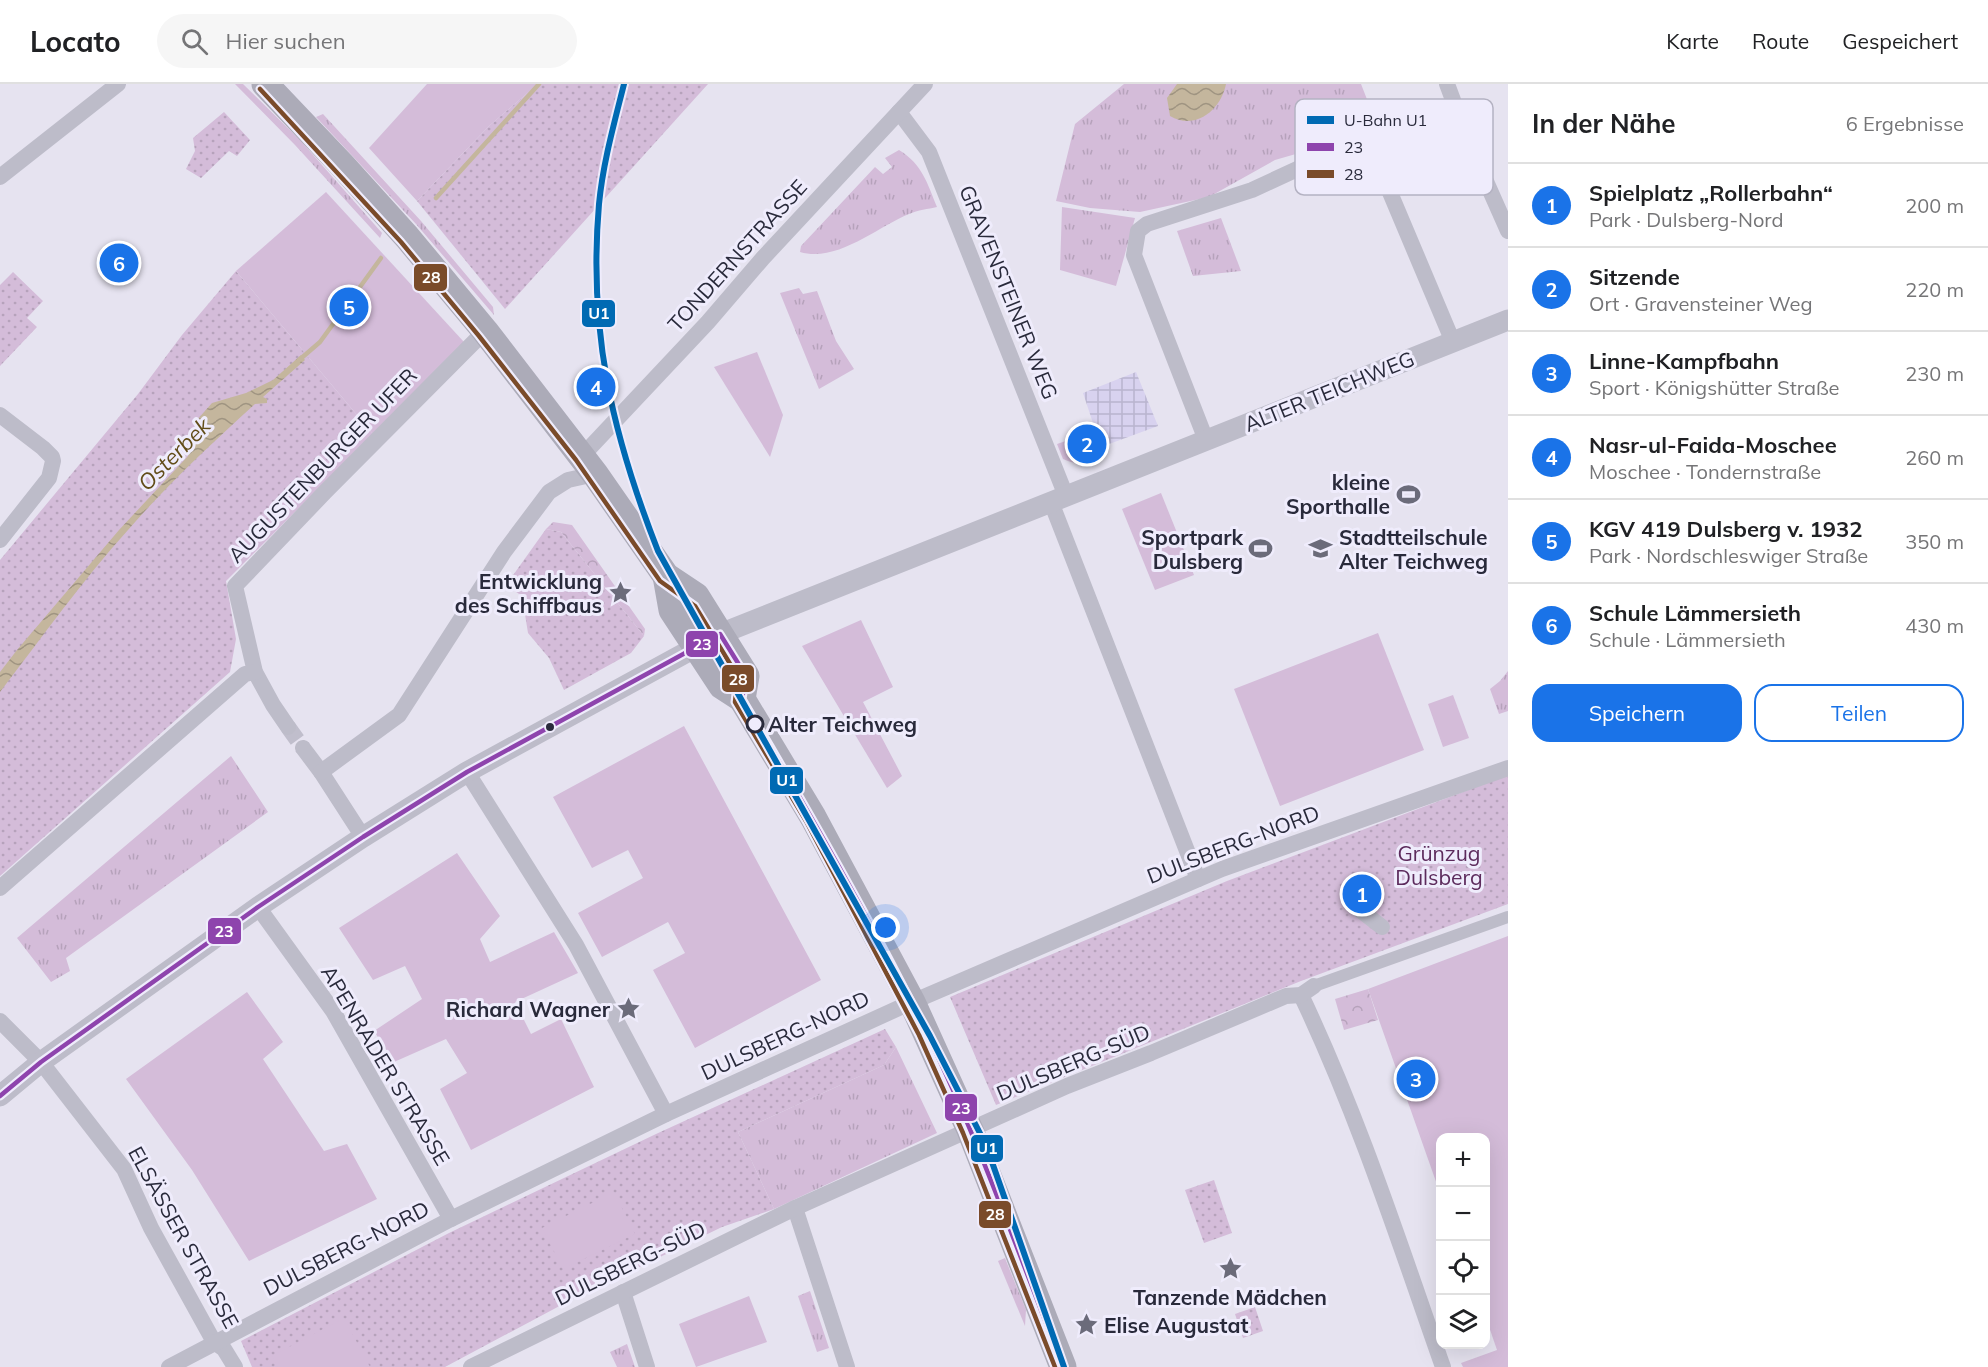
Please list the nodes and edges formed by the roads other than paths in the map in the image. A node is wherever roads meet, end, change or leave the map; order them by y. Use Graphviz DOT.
graph roads {
  1 [pos="118,84"];
  2 [pos="266,84"];
  3 [pos="925,84"];
  4 [pos="1447,84"];
  5 [pos="1453,99"];
  6 [pos="899,111"];
  7 [pos="1295,170"];
  8 [pos="0,177"];
  9 [pos="1391,195"];
  10 [pos="1492,195"];
  11 [pos="1508,231"];
  12 [pos="1508,320"];
  13 [pos="485,331"];
  14 [pos="1453,342"];
  15 [pos="0,415"];
  16 [pos="1206,440"];
  17 [pos="588,465"];
  18 [pos="1058,499"];
  19 [pos="0,540"];
  20 [pos="666,576"];
  21 [pos="720,634"];
  22 [pos="696,647"];
  23 [pos="255,672"];
  24 [pos="742,699"];
  25 [pos="288,727"];
  26 [pos="303,748"];
  27 [pos="1508,768"];
  28 [pos="321,772"];
  29 [pos="467,772"];
  30 [pos="363,837"];
  31 [pos="1198,879"];
  32 [pos="0,888"];
  33 [pos="258,907"];
  34 [pos="1360,910"];
  35 [pos="1508,917"];
  36 [pos="1382,927"];
  37 [pos="1308,991"];
  38 [pos="912,1002"];
  39 [pos="0,1021"];
  40 [pos="41,1062"];
  41 [pos="0,1096"];
  42 [pos="666,1114"];
  43 [pos="970,1130"];
  44 [pos="795,1208"];
  45 [pos="451,1219"];
  46 [pos="623,1292"];
  47 [pos="214,1342"];
  48 [pos="169,1367"];
  49 [pos="235,1367"];
  50 [pos="471,1367"];
  51 [pos="647,1367"];
  52 [pos="847,1367"];
  53 [pos="1063,1367"];
  54 [pos="1443,1367"];
  1 -- 8 [label="street"];
  2 -- 13 [label="main road"];
  3 -- 6 [label="street, TONDERNSTRASSE"];
  4 -- 5 [label="street"];
  6 -- 17 [label="street, TONDERNSTRASSE"];
  6 -- 18 [label="street, GRAVENSTEINER WEG"];
  7 -- 16 [label="street"];
  9 -- 14 [label="street"];
  10 -- 11 [label="street"];
  12 -- 14 [label="street, ALTER TEICHWEG"];
  13 -- 17 [label="main road"];
  13 -- 23 [label="street, AUGUSTENBURGER UFER"];
  14 -- 16 [label="street, ALTER TEICHWEG"];
  15 -- 19 [label="street"];
  16 -- 18 [label="street, ALTER TEICHWEG"];
  17 -- 20 [label="main road"];
  17 -- 28 [label="street"];
  18 -- 21 [label="street, ALTER TEICHWEG"];
  18 -- 31 [label="street, GRAVENSTEINER WEG"];
  20 -- 21 [label="main road"];
  20 -- 22 [label="main road"];
  21 -- 22 [label="street, ALTER TEICHWEG"];
  21 -- 24 [label="main road"];
  22 -- 24 [label="main road"];
  22 -- 29 [label="street, ALTER TEICHWEG"];
  23 -- 25 [label="street"];
  23 -- 32 [label="street"];
  24 -- 38 [label="main road"];
  26 -- 28 [label="street"];
  27 -- 31 [label="street, DULSBERG-NORD"];
  28 -- 30 [label="street"];
  29 -- 30 [label="street, ALTER TEICHWEG"];
  29 -- 42 [label="street"];
  30 -- 33 [label="street, ALTER TEICHWEG"];
  31 -- 38 [label="street, DULSBERG-NORD"];
  33 -- 40 [label="street, ALTER TEICHWEG"];
  33 -- 45 [label="street, APENRADER STRASSE"];
  34 -- 36 [label="street"];
  35 -- 37 [label="street, DULSBERG-SÜD"];
  37 -- 43 [label="street, DULSBERG-SÜD"];
  37 -- 54 [label="street"];
  38 -- 42 [label="street, DULSBERG-NORD"];
  38 -- 43 [label="main road"];
  39 -- 40 [label="street, ELSÄSSER STRASSE"];
  40 -- 41 [label="street, ALTER TEICHWEG"];
  40 -- 47 [label="street, ELSÄSSER STRASSE"];
  42 -- 45 [label="street, DULSBERG-NORD"];
  43 -- 44 [label="street, DULSBERG-SÜD"];
  43 -- 53 [label="main road"];
  44 -- 46 [label="street, DULSBERG-SÜD"];
  44 -- 52 [label="street"];
  45 -- 47 [label="street, DULSBERG-NORD"];
  46 -- 50 [label="street, DULSBERG-SÜD"];
  46 -- 51 [label="street"];
  47 -- 48 [label="street, DULSBERG-NORD"];
  47 -- 49 [label="street, ELSÄSSER STRASSE"];
}
